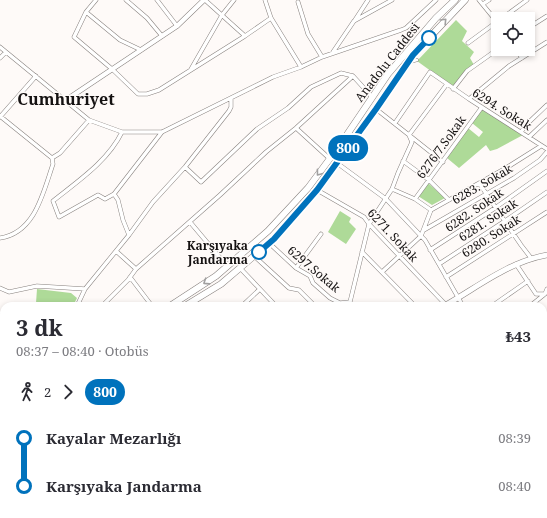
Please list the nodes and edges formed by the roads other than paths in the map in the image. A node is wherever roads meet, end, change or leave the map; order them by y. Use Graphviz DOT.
graph roads {
  1 [pos="96,0"];
  2 [pos="126,0"];
  3 [pos="157,0"];
  4 [pos="204,0"];
  5 [pos="234,0"];
  6 [pos="265,0"];
  7 [pos="368,0"];
  8 [pos="392,0"];
  9 [pos="436,0"];
  10 [pos="455,0"];
  11 [pos="465,0"];
  12 [pos="479,0"];
  13 [pos="489,0"];
  14 [pos="527,0"];
  15 [pos="298,2"];
  16 [pos="483,4"];
  17 [pos="86,12"];
  18 [pos="510,12"];
  19 [pos="491,13"];
  20 [pos="222,15"];
  21 [pos="547,16"];
  22 [pos="271,18"];
  23 [pos="354,21"];
  24 [pos="535,24"];
  25 [pos="177,26"];
  26 [pos="491,26"];
  27 [pos="162,36"];
  28 [pos="245,36"];
  29 [pos="547,42"];
  30 [pos="468,43"];
  31 [pos="0,47"];
  32 [pos="403,49"];
  33 [pos="141,50"];
  34 [pos="6,52"];
  35 [pos="333,53"];
  36 [pos="491,54"];
  37 [pos="322,56"];
  38 [pos="403,57"];
  39 [pos="0,58"];
  40 [pos="522,58"];
  41 [pos="417,60"];
  42 [pos="407,63"];
  43 [pos="301,67"];
  44 [pos="112,69"];
  45 [pos="191,70"];
  46 [pos="36,76"];
  47 [pos="353,76"];
  48 [pos="447,84"];
  49 [pos="452,88"];
  50 [pos="372,97"];
  51 [pos="231,98"];
  52 [pos="469,99"];
  53 [pos="66,100"];
  54 [pos="547,105"];
  55 [pos="482,107"];
  56 [pos="376,109"];
  57 [pos="0,116"];
  58 [pos="89,120"];
  59 [pos="547,120"];
  60 [pos="395,123"];
  61 [pos="296,128"];
  62 [pos="122,132"];
  63 [pos="162,132"];
  64 [pos="521,132"];
  65 [pos="410,135"];
  66 [pos="529,137"];
  67 [pos="541,146"];
  68 [pos="547,150"];
  69 [pos="52,158"];
  70 [pos="330,160"];
  71 [pos="403,161"];
  72 [pos="443,162"];
  73 [pos="337,163"];
  74 [pos="185,167"];
  75 [pos="547,171"];
  76 [pos="429,180"];
  77 [pos="479,183"];
  78 [pos="392,189"];
  79 [pos="317,190"];
  80 [pos="547,192"];
  81 [pos="114,194"];
  82 [pos="487,195"];
  83 [pos="386,199"];
  84 [pos="414,199"];
  85 [pos="449,200"];
  86 [pos="495,208"];
  87 [pos="431,210"];
  88 [pos="547,212"];
  89 [pos="505,221"];
  90 [pos="190,222"];
  91 [pos="368,224"];
  92 [pos="424,230"];
  93 [pos="321,234"];
  94 [pos="513,234"];
  95 [pos="129,235"];
  96 [pos="421,236"];
  97 [pos="0,238"];
  98 [pos="269,243"];
  99 [pos="430,250"];
  100 [pos="116,251"];
  101 [pos="362,252"];
  102 [pos="547,254"];
  103 [pos="254,256"];
  104 [pos="399,256"];
  105 [pos="531,258"];
  106 [pos="439,264"];
  107 [pos="516,264"];
  108 [pos="227,266"];
  109 [pos="240,268"];
  110 [pos="296,268"];
  111 [pos="136,269"];
  112 [pos="382,272"];
  113 [pos="130,277"];
  114 [pos="446,277"];
  115 [pos="528,281"];
  116 [pos="0,288"];
  117 [pos="547,288"];
  118 [pos="85,289"];
  119 [pos="260,289"];
  120 [pos="545,294"];
  121 [pos="459,298"];
  122 [pos="79,302"];
  123 [pos="106,302"];
  124 [pos="149,302"];
  125 [pos="176,302"];
  126 [pos="192,302"];
  127 [pos="246,302"];
  128 [pos="271,302"];
  129 [pos="311,302"];
  130 [pos="338,302"];
  131 [pos="350,302"];
  132 [pos="411,302"];
  133 [pos="442,302"];
  134 [pos="451,302"];
  135 [pos="461,302"];
  136 [pos="498,302"];
  137 [pos="535,302"];
  1 -- 17 [label="street"];
  2 -- 27 [label="street"];
  3 -- 25 [label="street"];
  4 -- 20 [label="street"];
  4 -- 25 [label="street"];
  5 -- 20 [label="street"];
  6 -- 22 [label="street"];
  7 -- 23 [label="street"];
  8 -- 23 [label="street"];
  9 -- 35 [label="street"];
  10 -- 38 [label="highway, Anadolu Caddesi"];
  42 -- 11 [label="highway, Anadolu Caddesi, one-way"];
  12 -- 16 [label="street"];
  13 -- 16 [label="street"];
  14 -- 18 [label="street"];
  15 -- 37 [label="street"];
  16 -- 19 [label="street"];
  17 -- 33 [label="street"];
  17 -- 44 [label="street"];
  20 -- 28 [label="street"];
  20 -- 45 [label="street"];
  21 -- 24 [label="street"];
  22 -- 28 [label="street"];
  22 -- 43 [label="street"];
  23 -- 35 [label="street"];
  25 -- 27 [label="street"];
  26 -- 30 [label="street"];
  27 -- 33 [label="street"];
  28 -- 45 [label="street"];
  29 -- 40 [label="street"];
  31 -- 34 [label="street"];
  32 -- 38 [label="street"];
  33 -- 44 [label="street"];
  34 -- 39 [label="street"];
  34 -- 46 [label="street"];
  35 -- 37 [label="street"];
  36 -- 49 [label="street"];
  37 -- 43 [label="street"];
  38 -- 50 [label="highway, Anadolu Caddesi"];
  40 -- 52 [label="street"];
  41 -- 42 [label="street"];
  42 -- 56 [label="highway, Anadolu Caddesi"];
  43 -- 51 [label="street"];
  44 -- 45 [label="street"];
  44 -- 53 [label="street"];
  46 -- 53 [label="street"];
  46 -- 57 [label="street"];
  47 -- 50 [label="street"];
  47 -- 61 [label="street"];
  47 -- 74 [label="street"];
  48 -- 49 [label="street, 6294. Sokak"];
  48 -- 60 [label="street, 6294. Sokak"];
  48 -- 65 [label="street"];
  49 -- 52 [label="street, 6294. Sokak"];
  50 -- 70 [label="highway, Anadolu Caddesi"];
  51 -- 63 [label="street"];
  51 -- 74 [label="street"];
  52 -- 55 [label="street, 6294. Sokak"];
  53 -- 58 [label="street"];
  54 -- 64 [label="street"];
  55 -- 64 [label="street, 6294. Sokak"];
  55 -- 72 [label="street, 6276/7.Sokak"];
  56 -- 60 [label="street"];
  56 -- 73 [label="highway, Anadolu Caddesi"];
  57 -- 69 [label="street"];
  58 -- 62 [label="street"];
  58 -- 69 [label="street"];
  59 -- 66 [label="street"];
  60 -- 65 [label="street"];
  61 -- 70 [label="street"];
  61 -- 90 [label="street"];
  62 -- 63 [label="street"];
  62 -- 81 [label="street"];
  63 -- 81 [label="street"];
  64 -- 66 [label="street, 6294. Sokak"];
  65 -- 71 [label="street"];
  65 -- 72 [label="street"];
  66 -- 67 [label="street, 6294. Sokak"];
  67 -- 68 [label="street, 6294. Sokak"];
  67 -- 77 [label="street"];
  68 -- 82 [label="street, 6283. Sokak"];
  69 -- 97 [label="street"];
  70 -- 108 [label="highway, Anadolu Caddesi, one-way"];
  71 -- 76 [label="street"];
  71 -- 78 [label="street"];
  72 -- 76 [label="street, 6276/7.Sokak"];
  73 -- 79 [label="highway, Anadolu Caddesi"];
  73 -- 83 [label="street"];
  74 -- 95 [label="street"];
  75 -- 86 [label="street, 6282. Sokak"];
  76 -- 84 [label="street, 6276/7.Sokak"];
  76 -- 85 [label="street"];
  77 -- 82 [label="street"];
  77 -- 85 [label="street"];
  78 -- 83 [label="street"];
  78 -- 84 [label="street"];
  79 -- 91 [label="street, 6271. Sokak"];
  79 -- 98 [label="highway, Anadolu Caddesi"];
  80 -- 89 [label="street, 6281. Sokak"];
  81 -- 95 [label="street"];
  82 -- 86 [label="street"];
  82 -- 92 [label="street, 6283. Sokak"];
  83 -- 91 [label="street"];
  83 -- 96 [label="street"];
  84 -- 87 [label="street"];
  85 -- 87 [label="street"];
  86 -- 89 [label="street"];
  86 -- 99 [label="street, 6282. Sokak"];
  87 -- 92 [label="street"];
  88 -- 94 [label="street, 6280. Sokak"];
  89 -- 94 [label="street"];
  89 -- 106 [label="street, 6281. Sokak"];
  90 -- 108 [label="street"];
  90 -- 111 [label="street"];
  91 -- 101 [label="street"];
  91 -- 104 [label="street, 6271. Sokak"];
  92 -- 96 [label="street"];
  93 -- 110 [label="street"];
  94 -- 105 [label="street"];
  94 -- 114 [label="street, 6280. Sokak"];
  95 -- 100 [label="street"];
  96 -- 99 [label="street"];
  96 -- 104 [label="street"];
  98 -- 103 [label="highway, Anadolu Caddesi"];
  98 -- 110 [label="street, 6297.Sokak"];
  99 -- 106 [label="street"];
  100 -- 111 [label="street"];
  100 -- 118 [label="street"];
  101 -- 112 [label="street"];
  101 -- 131 [label="street"];
  102 -- 105 [label="main road"];
  103 -- 109 [label="highway, Anadolu Caddesi"];
  103 -- 129 [label="street"];
  104 -- 112 [label="street"];
  104 -- 133 [label="street, 6271. Sokak"];
  105 -- 107 [label="main road"];
  106 -- 114 [label="street"];
  107 -- 115 [label="street"];
  107 -- 121 [label="main road"];
  108 -- 125 [label="highway, Anadolu Caddesi, one-way"];
  109 -- 119 [label="street"];
  109 -- 126 [label="highway, Anadolu Caddesi"];
  110 -- 130 [label="street, 6297.Sokak"];
  111 -- 113 [label="street"];
  112 -- 132 [label="street"];
  113 -- 123 [label="street"];
  113 -- 124 [label="street"];
  114 -- 121 [label="street"];
  115 -- 120 [label="street"];
  115 -- 136 [label="street"];
  116 -- 118 [label="street"];
  117 -- 120 [label="street"];
  118 -- 122 [label="street"];
  119 -- 127 [label="street"];
  119 -- 128 [label="street"];
  120 -- 137 [label="street"];
  121 -- 134 [label="main road"];
  121 -- 135 [label="street"];
}
